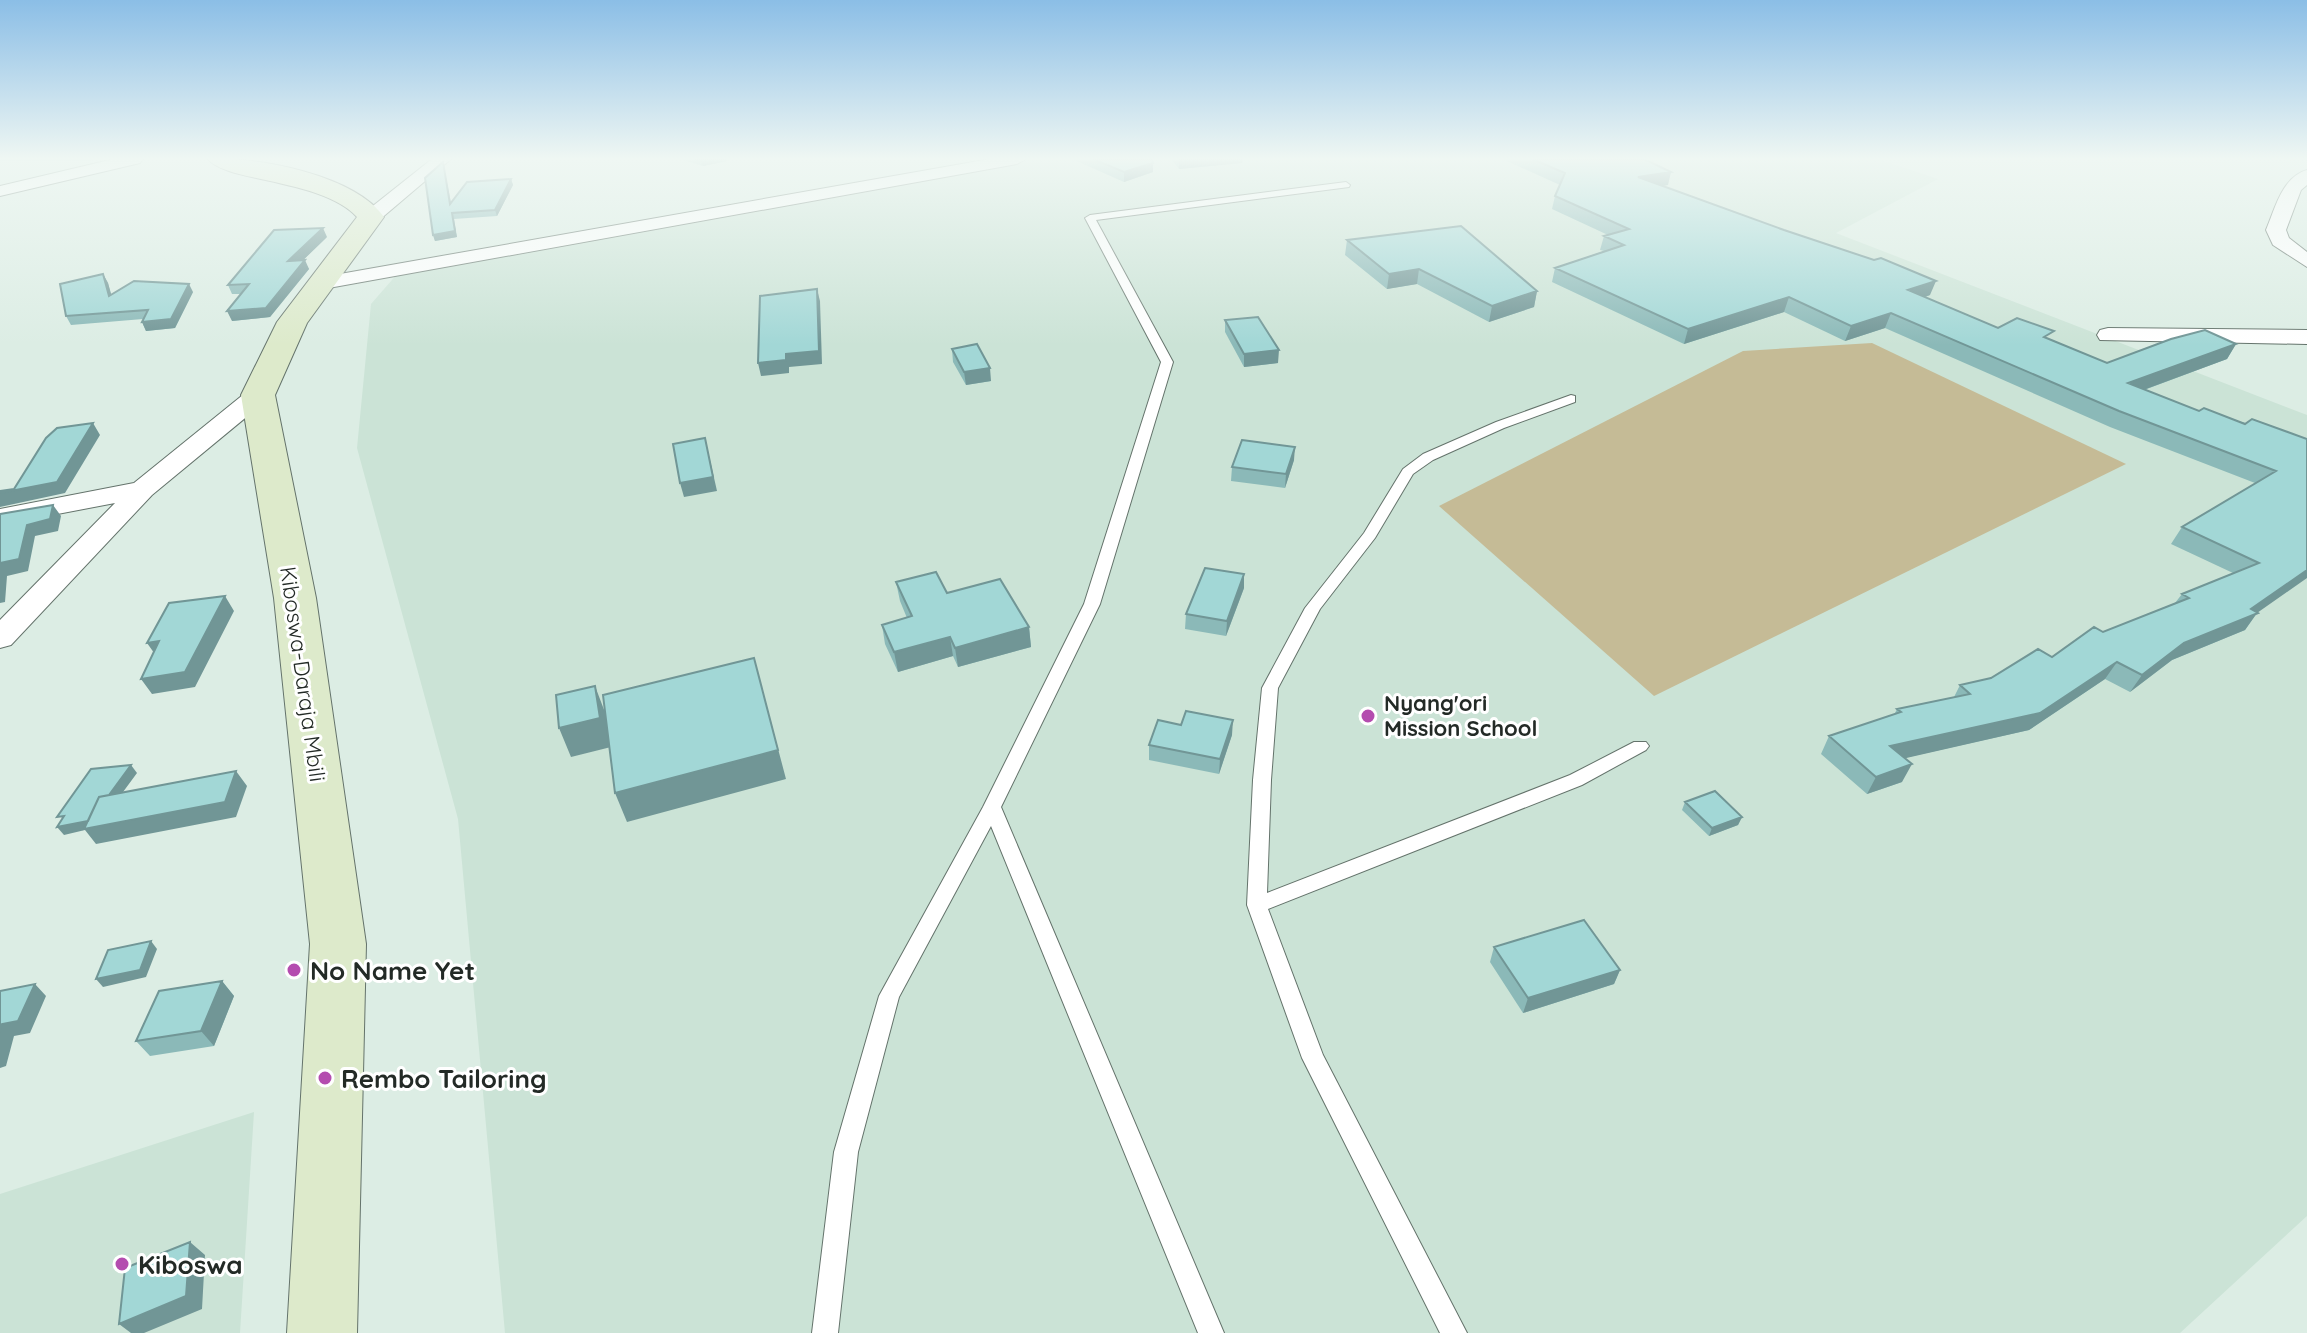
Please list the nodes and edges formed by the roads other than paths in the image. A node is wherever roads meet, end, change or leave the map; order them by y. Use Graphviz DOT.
graph roads {
  1 [pos="368,221"];
  2 [pos="669,221"];
  3 [pos="1092,221"];
  4 [pos="2280,221"];
  5 [pos="2307,261"];
  6 [pos="323,283"];
  7 [pos="2108,335"];
  8 [pos="2307,337"];
  9 [pos="258,395"];
  10 [pos="1571,399"];
  11 [pos="143,489"];
  12 [pos="0,517"];
  13 [pos="0,638"];
  14 [pos="1640,746"];
  15 [pos="992,807"];
  16 [pos="1257,905"];
  17 [pos="322,1333"];
  18 [pos="825,1333"];
  19 [pos="1211,1333"];
  20 [pos="1454,1333"];
  1 -- 6 [label="main road"];
  2 -- 6 [label="street"];
  3 -- 15 [label="lane"];
  4 -- 5 [label="street"];
  6 -- 9 [label="main road"];
  7 -- 8 [label="street"];
  9 -- 11 [label="street"];
  9 -- 17 [label="main road, Kiboswa-Daraja Mbili"];
  10 -- 16 [label="lane"];
  11 -- 12 [label="street"];
  11 -- 13 [label="street"];
  14 -- 16 [label="lane"];
  15 -- 18 [label="lane"];
  15 -- 19 [label="lane"];
  16 -- 20 [label="lane"];
}
